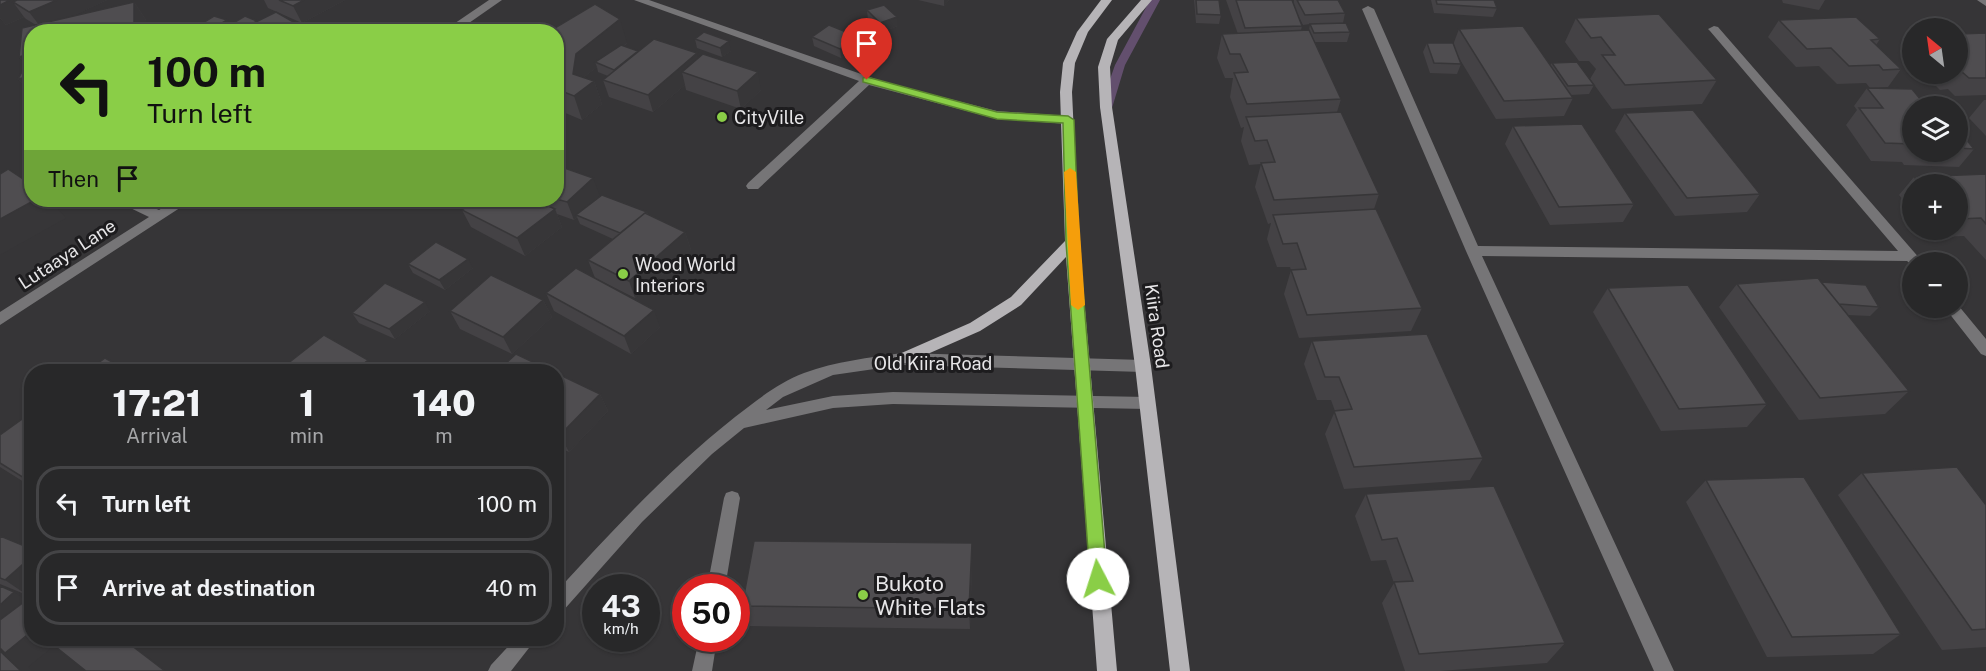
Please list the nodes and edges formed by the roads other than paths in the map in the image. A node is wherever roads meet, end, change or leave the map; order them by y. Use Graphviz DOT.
graph roads {
  1 [pos="497,0"];
  2 [pos="639,0"];
  3 [pos="1107,0"];
  4 [pos="1147,0"];
  5 [pos="1983,0"];
  6 [pos="1986,3"];
  7 [pos="1368,9"];
  8 [pos="460,24"];
  9 [pos="1714,30"];
  10 [pos="867,80"];
  11 [pos="1068,120"];
  12 [pos="753,186"];
  13 [pos="140,207"];
  14 [pos="174,207"];
  15 [pos="159,216"];
  16 [pos="1072,242"];
  17 [pos="1473,251"];
  18 [pos="1907,252"];
  19 [pos="1902,259"];
  20 [pos="1960,318"];
  21 [pos="0,319"];
  22 [pos="1986,350"];
  23 [pos="902,359"];
  24 [pos="1083,365"];
  25 [pos="1143,366"];
  26 [pos="1086,401"];
  27 [pos="1147,403"];
  28 [pos="739,423"];
  29 [pos="732,498"];
  30 [pos="718,574"];
  31 [pos="564,597"];
  32 [pos="521,646"];
  33 [pos="706,652"];
  34 [pos="498,671"];
  35 [pos="702,671"];
  36 [pos="1107,671"];
  37 [pos="1180,671"];
  38 [pos="1664,671"];
  1 -- 8 [label="street"];
  2 -- 10 [label="street"];
  3 -- 11 [label="main road"];
  4 -- 25 [label="main road, Kiira Road"];
  5 -- 6 [label="street"];
  7 -- 17 [label="street"];
  9 -- 18 [label="street"];
  10 -- 11 [label="street"];
  10 -- 12 [label="street"];
  11 -- 16 [label="main road"];
  13 -- 15 [label="street"];
  14 -- 15 [label="street, Lutaaya Lane"];
  15 -- 21 [label="street, Lutaaya Lane"];
  16 -- 23 [label="main road"];
  16 -- 24 [label="main road"];
  17 -- 19 [label="street"];
  17 -- 38 [label="street"];
  20 -- 22 [label="street"];
  23 -- 24 [label="street, Old Kiira Road"];
  23 -- 28 [label="street, Old Kiira Road"];
  24 -- 25 [label="street, Old Kiira Road"];
  24 -- 26 [label="main road"];
  25 -- 27 [label="main road, Kiira Road"];
  26 -- 27 [label="street, Old Kiira Road"];
  26 -- 28 [label="street, Old Kiira Road"];
  26 -- 36 [label="main road"];
  27 -- 37 [label="main road, Kiira Road"];
  28 -- 31 [label="street, Old Kiira Road"];
  29 -- 30 [label="street"];
  32 -- 34 [label="street"];
  33 -- 35 [label="street"];
}
